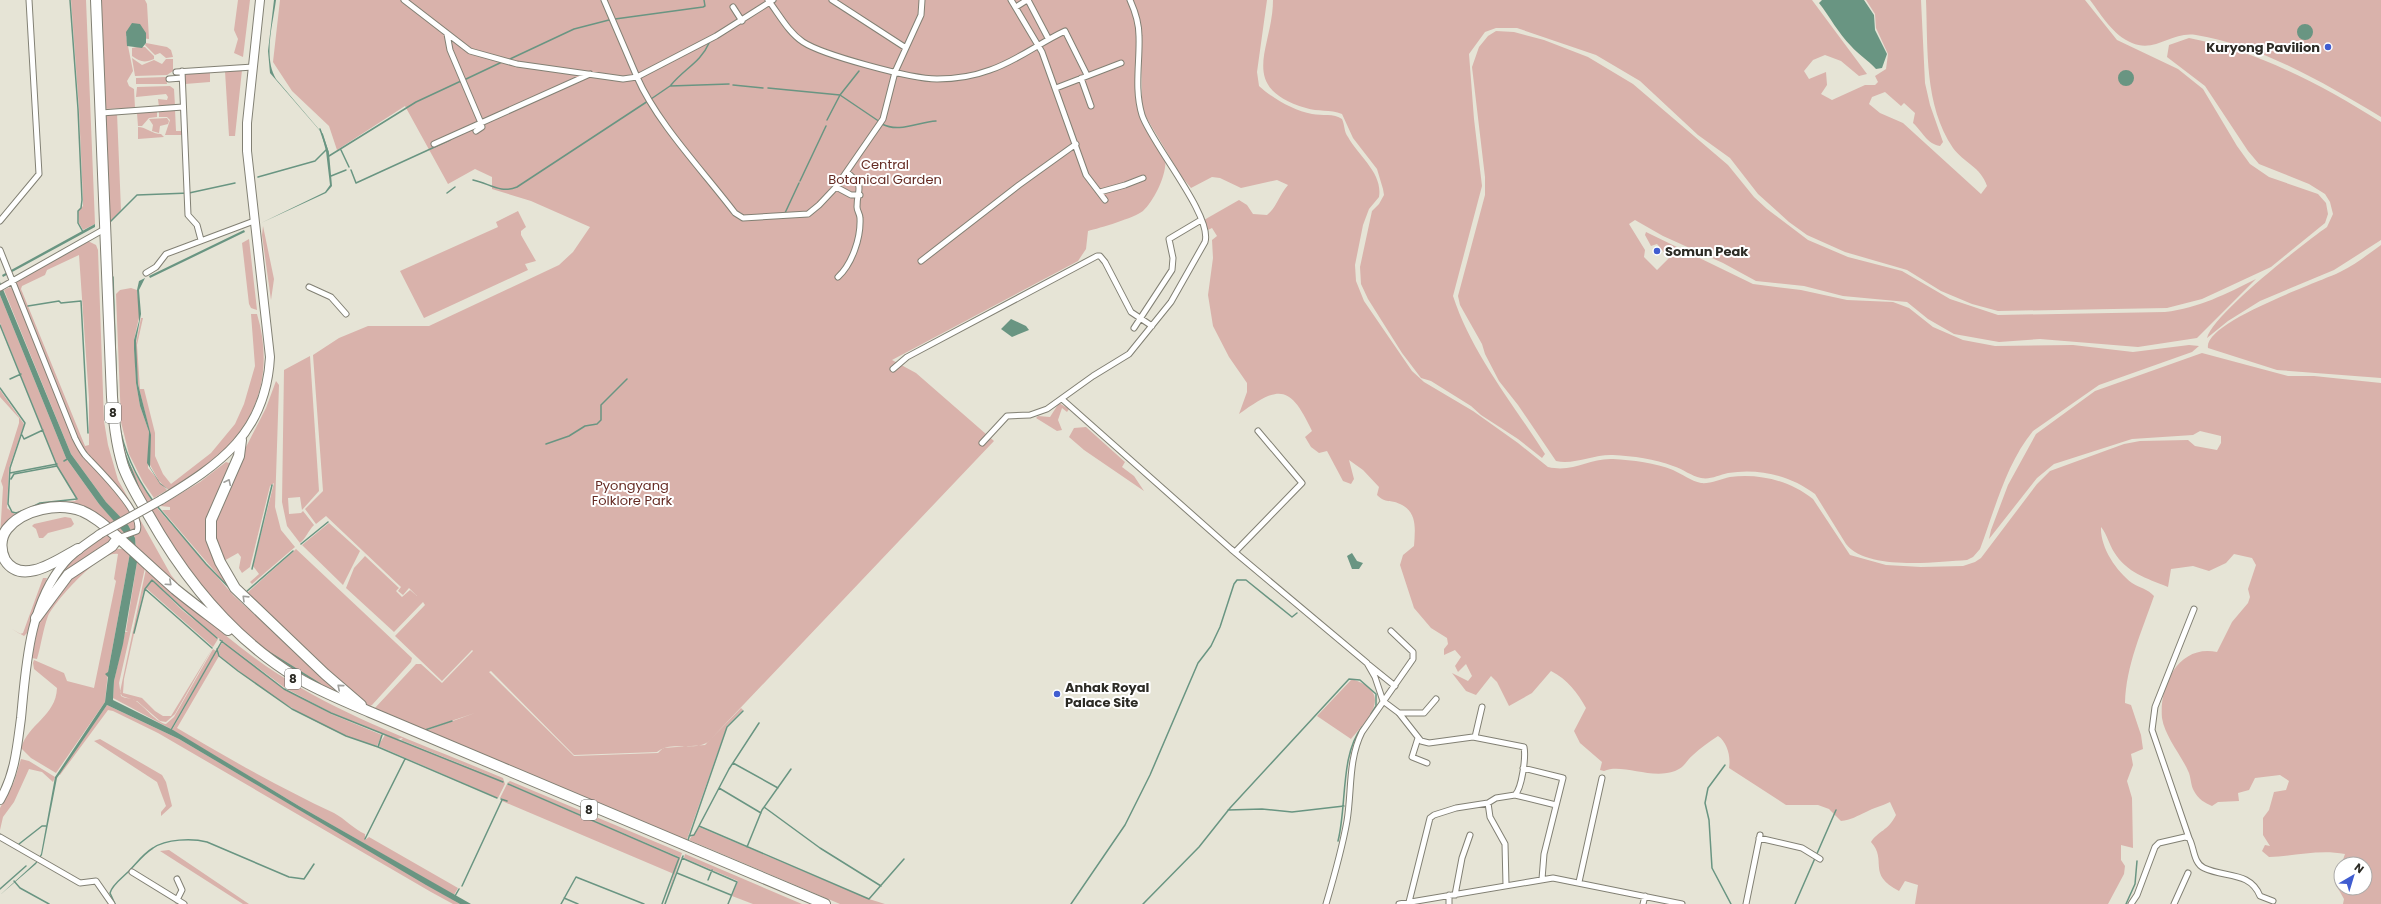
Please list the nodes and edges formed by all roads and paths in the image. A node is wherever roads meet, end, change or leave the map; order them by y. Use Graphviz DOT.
graph roads {
  1 [pos="28,0"];
  2 [pos="91,0"];
  3 [pos="96,0"];
  4 [pos="260,0"];
  5 [pos="404,0"];
  6 [pos="604,0"];
  7 [pos="832,0"];
  8 [pos="922,0"];
  9 [pos="1011,0"];
  10 [pos="1028,0"];
  11 [pos="1130,0"];
  12 [pos="770,1"];
  13 [pos="733,7"];
  14 [pos="1016,7"];
  15 [pos="742,21"];
  16 [pos="447,34"];
  17 [pos="1048,38"];
  18 [pos="1038,45"];
  19 [pos="906,48"];
  20 [pos="1121,63"];
  21 [pos="253,67"];
  22 [pos="182,71"];
  23 [pos="176,72"];
  24 [pos="896,72"];
  25 [pos="591,73"];
  26 [pos="1087,75"];
  27 [pos="637,77"];
  28 [pos="182,78"];
  29 [pos="1081,78"];
  30 [pos="169,79"];
  31 [pos="1056,88"];
  32 [pos="1091,106"];
  33 [pos="183,107"];
  34 [pos="101,113"];
  35 [pos="481,123"];
  36 [pos="476,131"];
  37 [pos="434,144"];
  38 [pos="1076,144"];
  39 [pos="847,172"];
  40 [pos="1143,178"];
  41 [pos="836,186"];
  42 [pos="1100,192"];
  43 [pos="860,195"];
  44 [pos="1105,200"];
  45 [pos="1201,220"];
  46 [pos="0,221"];
  47 [pos="254,221"];
  48 [pos="101,231"];
  49 [pos="201,240"];
  50 [pos="0,250"];
  51 [pos="921,261"];
  52 [pos="146,273"];
  53 [pos="838,277"];
  54 [pos="9,283"];
  55 [pos="309,287"];
  56 [pos="0,288"];
  57 [pos="346,314"];
  58 [pos="1140,318"];
  59 [pos="1152,326"];
  60 [pos="1134,328"];
  61 [pos="893,369"];
  62 [pos="1062,399"];
  63 [pos="1258,431"];
  64 [pos="241,440"];
  65 [pos="982,443"];
  66 [pos="122,536"];
  67 [pos="78,549"];
  68 [pos="1235,552"];
  69 [pos="2194,609"];
  70 [pos="36,618"];
  71 [pos="229,631"];
  72 [pos="1391,631"];
  73 [pos="1367,663"];
  74 [pos="1395,686"];
  75 [pos="1436,699"];
  76 [pos="1383,701"];
  77 [pos="1482,707"];
  78 [pos="370,712"];
  79 [pos="1399,713"];
  80 [pos="1475,737"];
  81 [pos="1418,738"];
  82 [pos="1427,763"];
  83 [pos="1523,768"];
  84 [pos="1602,778"];
  85 [pos="1515,795"];
  86 [pos="0,800"];
  87 [pos="1488,803"];
  88 [pos="1556,805"];
  89 [pos="1470,835"];
  90 [pos="0,837"];
  91 [pos="2189,838"];
  92 [pos="1820,859"];
  93 [pos="132,872"];
  94 [pos="2188,873"];
  95 [pos="1542,878"];
  96 [pos="177,879"];
  97 [pos="1579,882"];
  98 [pos="1506,885"];
  99 [pos="1452,895"];
  100 [pos="1645,896"];
  101 [pos="2273,901"];
  102 [pos="180,902"];
  103 [pos="1409,902"];
  104 [pos="112,904"];
  105 [pos="814,904"];
  106 [pos="825,904"];
  107 [pos="1326,904"];
  108 [pos="1400,904"];
  109 [pos="1449,904"];
  110 [pos="1643,904"];
  111 [pos="1682,904"];
  112 [pos="1746,904"];
  113 [pos="2131,904"];
  114 [pos="2174,904"];
  1 -- 46 [label="street"];
  2 -- 48 [label="highway, 8"];
  3 -- 34 [label="highway, 8"];
  4 -- 21 [label="main road"];
  5 -- 16 [label="street"];
  6 -- 27 [label="street"];
  7 -- 19 [label="street"];
  8 -- 19 [label="street"];
  9 -- 14 [label="street"];
  10 -- 14 [label="street"];
  10 -- 17 [label="street"];
  11 -- 45 [label="street"];
  12 -- 15 [label="street"];
  12 -- 24 [label="street"];
  13 -- 15 [label="street"];
  14 -- 18 [label="street"];
  15 -- 27 [label="street"];
  16 -- 25 [label="street"];
  16 -- 35 [label="street"];
  17 -- 18 [label="street"];
  17 -- 26 [label="street"];
  18 -- 24 [label="street"];
  18 -- 31 [label="street"];
  19 -- 24 [label="street"];
  20 -- 26 [label="street"];
  21 -- 22 [label="street"];
  21 -- 47 [label="main road"];
  22 -- 23 [label="street"];
  22 -- 28 [label="street"];
  24 -- 39 [label="street"];
  25 -- 27 [label="street"];
  25 -- 35 [label="street"];
  26 -- 29 [label="street"];
  27 -- 41 [label="street"];
  28 -- 30 [label="street"];
  28 -- 33 [label="street"];
  29 -- 31 [label="street"];
  29 -- 32 [label="street"];
  31 -- 38 [label="street"];
  33 -- 34 [label="street"];
  33 -- 49 [label="street"];
  34 -- 78 [label="highway, 8"];
  35 -- 36 [label="street"];
  35 -- 37 [label="street"];
  38 -- 42 [label="street"];
  38 -- 51 [label="street"];
  39 -- 41 [label="street"];
  39 -- 43 [label="street"];
  40 -- 42 [label="street"];
  41 -- 43 [label="street"];
  42 -- 44 [label="street"];
  43 -- 53 [label="street"];
  45 -- 58 [label="street"];
  45 -- 59 [label="street"];
  47 -- 49 [label="street"];
  47 -- 64 [label="main road"];
  48 -- 54 [label="street"];
  48 -- 71 [label="highway, 8"];
  49 -- 52 [label="street"];
  50 -- 54 [label="street"];
  54 -- 56 [label="street"];
  54 -- 66 [label="street"];
  55 -- 57 [label="street"];
  58 -- 59 [label="street"];
  58 -- 60 [label="street"];
  58 -- 61 [label="street"];
  59 -- 62 [label="street"];
  62 -- 65 [label="street"];
  62 -- 68 [label="street"];
  63 -- 68 [label="street"];
  64 -- 67 [label="main road, bridge"];
  78 -- 64 [label="highway, one-way"];
  66 -- 67 [label="highway"];
  66 -- 70 [label="highway"];
  66 -- 71 [label="highway, one-way"];
  67 -- 70 [label="main road"];
  68 -- 73 [label="street"];
  69 -- 91 [label="street"];
  70 -- 86 [label="main road"];
  71 -- 105 [label="highway, 8"];
  72 -- 74 [label="street"];
  73 -- 74 [label="street"];
  73 -- 76 [label="street"];
  74 -- 76 [label="street"];
  75 -- 79 [label="street"];
  76 -- 79 [label="street"];
  76 -- 107 [label="street"];
  77 -- 80 [label="street"];
  78 -- 106 [label="highway, 8"];
  79 -- 81 [label="street"];
  80 -- 81 [label="street"];
  80 -- 83 [label="street"];
  81 -- 82 [label="street"];
  83 -- 85 [label="street"];
  83 -- 88 [label="street"];
  84 -- 97 [label="street"];
  85 -- 87 [label="street"];
  85 -- 88 [label="street"];
  87 -- 98 [label="street"];
  87 -- 103 [label="street"];
  88 -- 95 [label="street"];
  89 -- 99 [label="street"];
  90 -- 104 [label="street"];
  91 -- 101 [label="street"];
  91 -- 113 [label="street"];
  92 -- 112 [label="street"];
  93 -- 102 [label="street"];
  94 -- 114 [label="street"];
  95 -- 97 [label="street"];
  95 -- 98 [label="street"];
  96 -- 102 [label="street"];
  97 -- 100 [label="street"];
  98 -- 99 [label="street"];
  99 -- 103 [label="street"];
  99 -- 109 [label="street"];
  100 -- 110 [label="street"];
  100 -- 111 [label="street"];
  103 -- 108 [label="street"];
}
